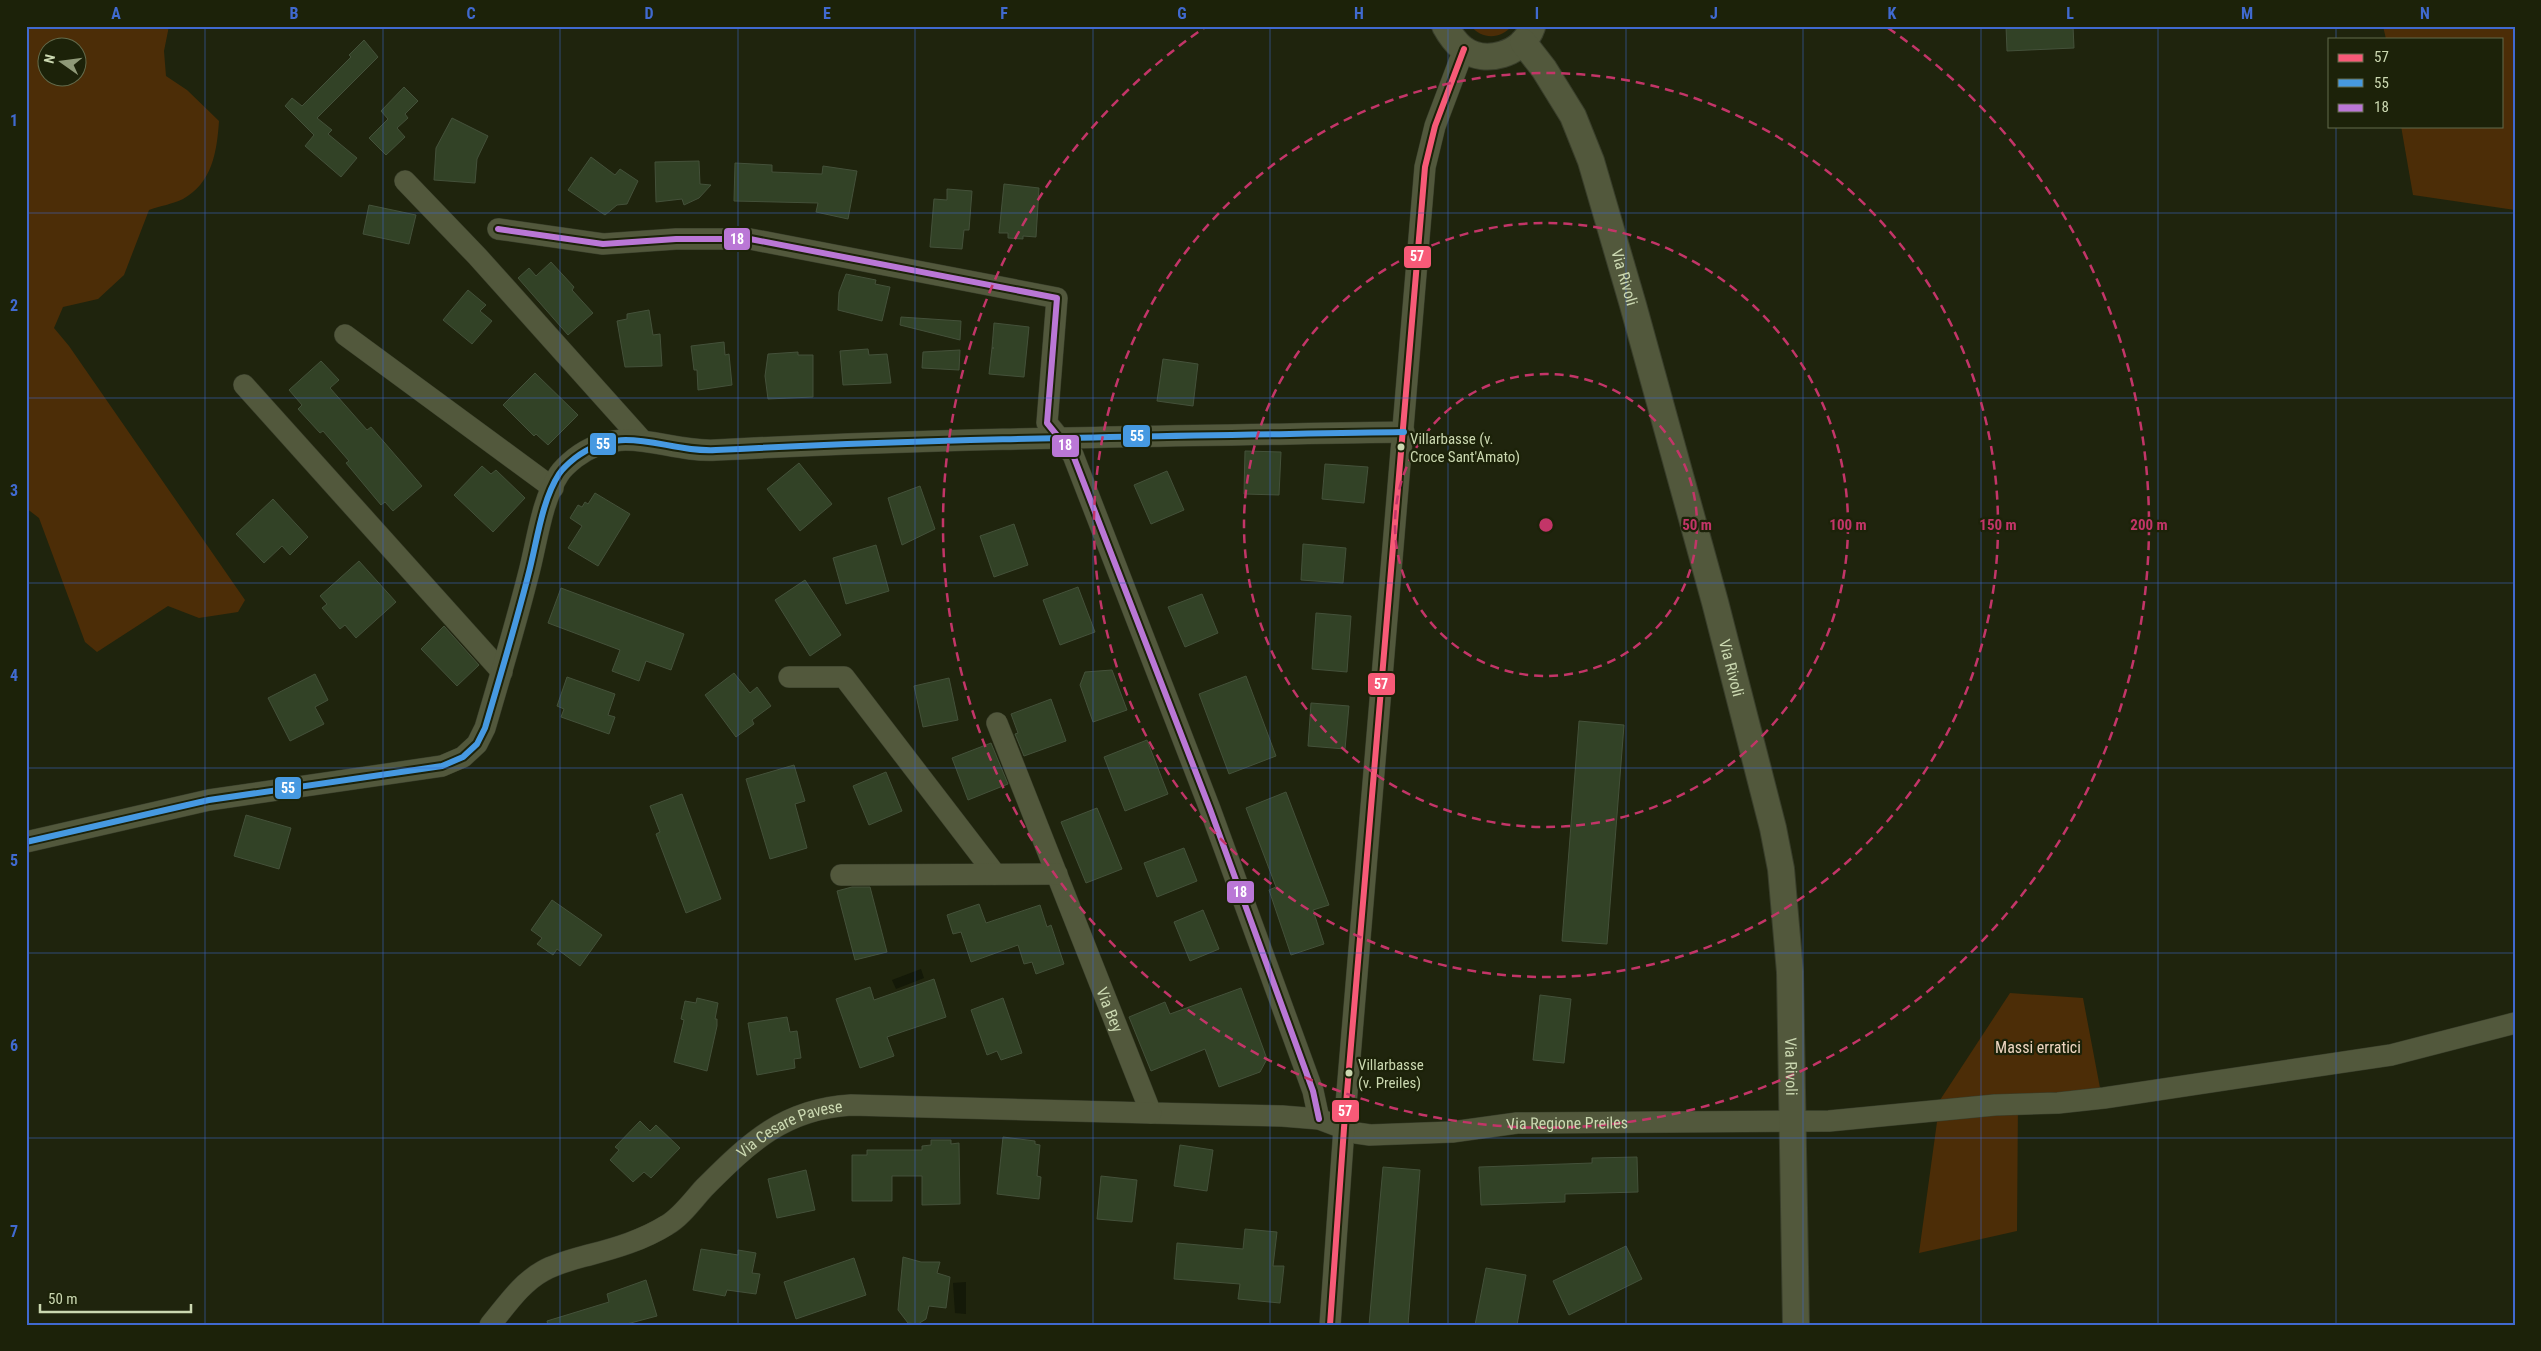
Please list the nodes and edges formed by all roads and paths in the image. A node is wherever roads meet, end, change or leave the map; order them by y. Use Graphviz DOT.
graph roads {
  1 [pos="1446,26"];
  2 [pos="1528,34"];
  3 [pos="1464,49"];
  4 [pos="405,182"];
  5 [pos="498,229"];
  6 [pos="345,335"];
  7 [pos="244,385"];
  8 [pos="1404,432"];
  9 [pos="1061,438"];
  10 [pos="641,439"];
  11 [pos="553,488"];
  12 [pos="502,672"];
  13 [pos="789,677"];
  14 [pos="997,723"];
  15 [pos="26,842"];
  16 [pos="995,874"];
  17 [pos="1057,874"];
  18 [pos="841,875"];
  19 [pos="2515,1023"];
  20 [pos="1151,1113"];
  21 [pos="1318,1119"];
  22 [pos="1792,1121"];
  23 [pos="1344,1128"];
  24 [pos="490,1325"];
  25 [pos="1330,1325"];
  26 [pos="1796,1325"];
  1 -- 3 [label="street"];
  2 -- 3 [label="street, Via Rivoli"];
  2 -- 22 [label="street, Via Rivoli"];
  3 -- 8 [label="street"];
  4 -- 10 [label="street"];
  5 -- 9 [label="street"];
  6 -- 11 [label="street"];
  7 -- 12 [label="street"];
  8 -- 9 [label="street"];
  8 -- 23 [label="street"];
  9 -- 10 [label="street"];
  9 -- 21 [label="street"];
  10 -- 11 [label="street"];
  11 -- 12 [label="street"];
  12 -- 15 [label="street"];
  13 -- 16 [label="street"];
  14 -- 17 [label="street, Via Bey"];
  16 -- 17 [label="street"];
  16 -- 18 [label="street"];
  17 -- 20 [label="street, Via Bey"];
  19 -- 22 [label="street, Via Regione Preiles"];
  20 -- 21 [label="street"];
  20 -- 24 [label="street, Via Cesare Pavese"];
  21 -- 23 [label="street"];
  22 -- 23 [label="street, Via Regione Preiles"];
  22 -- 26 [label="street, Via Rivoli"];
  23 -- 25 [label="street"];
}
